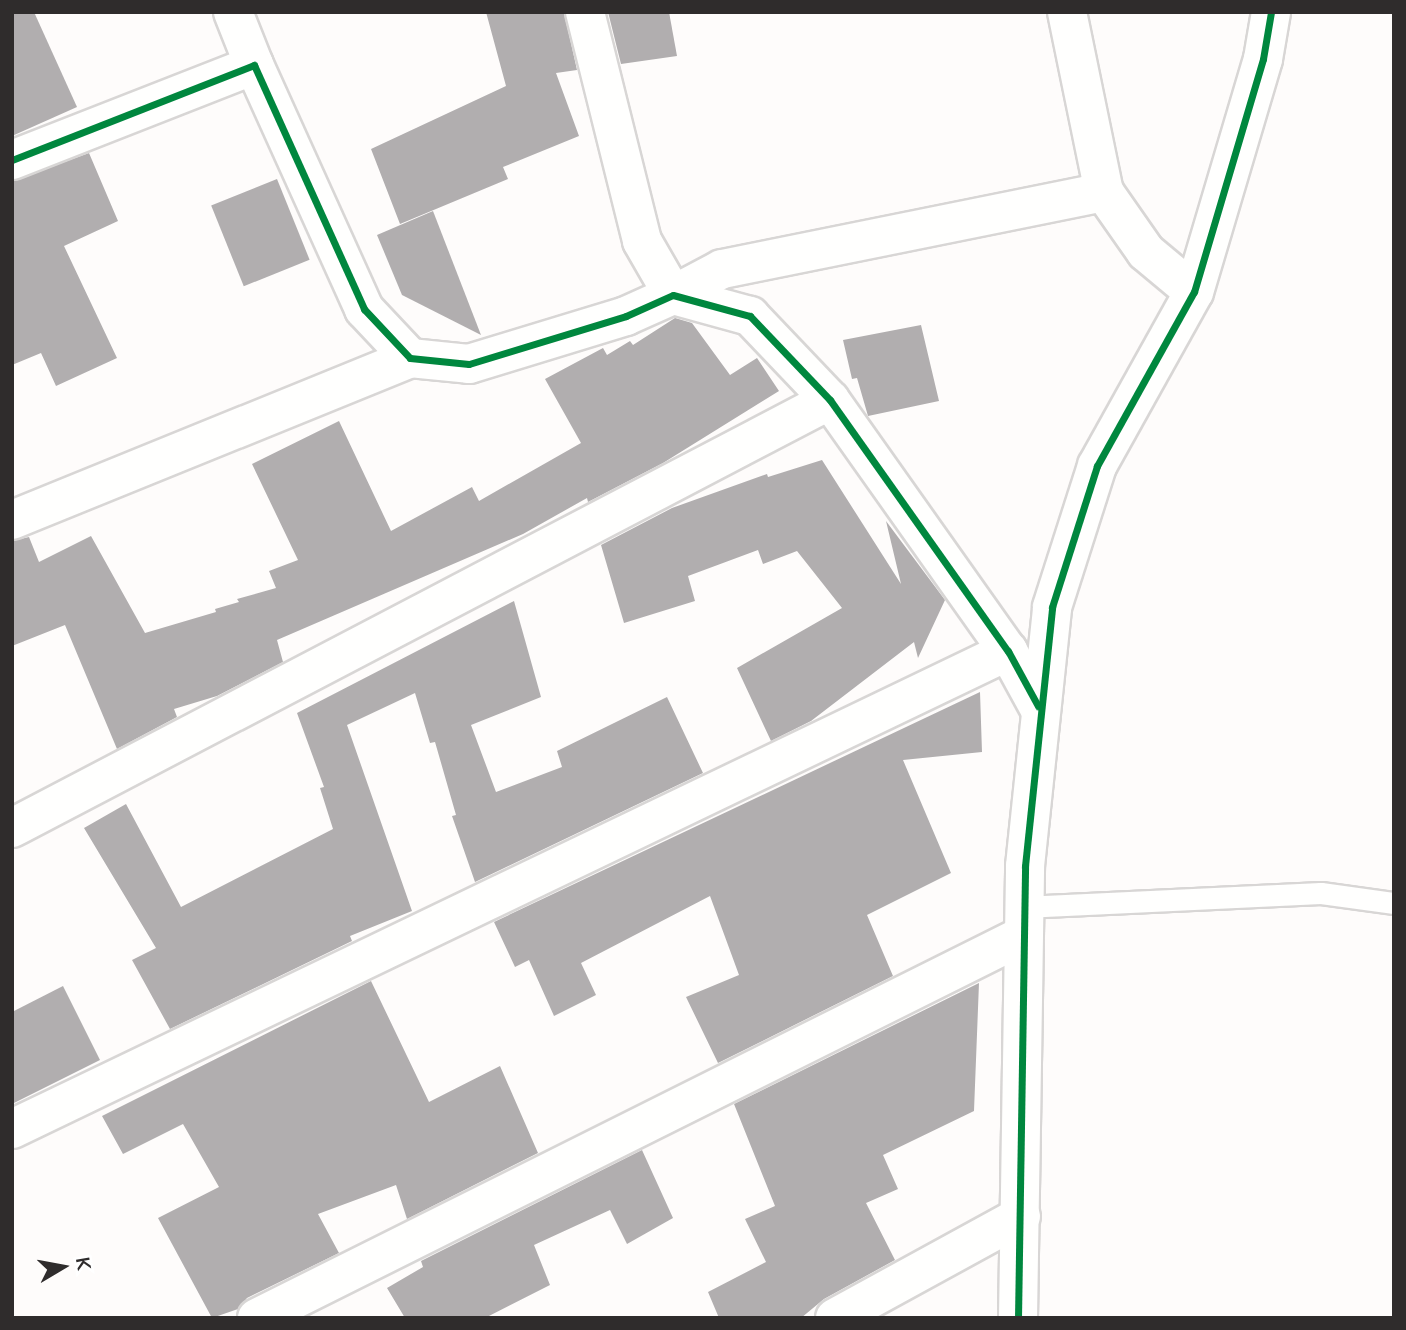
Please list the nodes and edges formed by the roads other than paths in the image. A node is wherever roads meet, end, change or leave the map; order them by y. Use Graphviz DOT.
graph roads {
  1 [pos="233,12"];
  2 [pos="585,12"];
  3 [pos="1067,12"];
  4 [pos="1271,12"];
  5 [pos="254,65"];
  6 [pos="12,160"];
  7 [pos="1104,192"];
  8 [pos="1194,292"];
  9 [pos="673,295"];
  10 [pos="410,358"];
  11 [pos="830,400"];
  12 [pos="12,520"];
  13 [pos="1008,651"];
  14 [pos="1038,706"];
  15 [pos="12,828"];
  16 [pos="1394,903"];
  17 [pos="1023,921"];
  18 [pos="12,1129"];
  19 [pos="1021,1216"];
  20 [pos="257,1318"];
  21 [pos="835,1318"];
  22 [pos="1018,1318"];
  1 -- 5 [label="street"];
  2 -- 9 [label="street"];
  3 -- 7 [label="street"];
  4 -- 8 [label="street"];
  5 -- 6 [label="street"];
  5 -- 10 [label="street"];
  7 -- 8 [label="street"];
  7 -- 9 [label="street"];
  8 -- 14 [label="street"];
  9 -- 10 [label="street"];
  9 -- 11 [label="street"];
  10 -- 12 [label="street"];
  11 -- 13 [label="street"];
  11 -- 15 [label="street"];
  13 -- 14 [label="street"];
  13 -- 18 [label="street"];
  14 -- 17 [label="street"];
  16 -- 17 [label="lane"];
  17 -- 19 [label="street"];
  17 -- 20 [label="street"];
  19 -- 21 [label="street"];
  19 -- 22 [label="street"];
}
